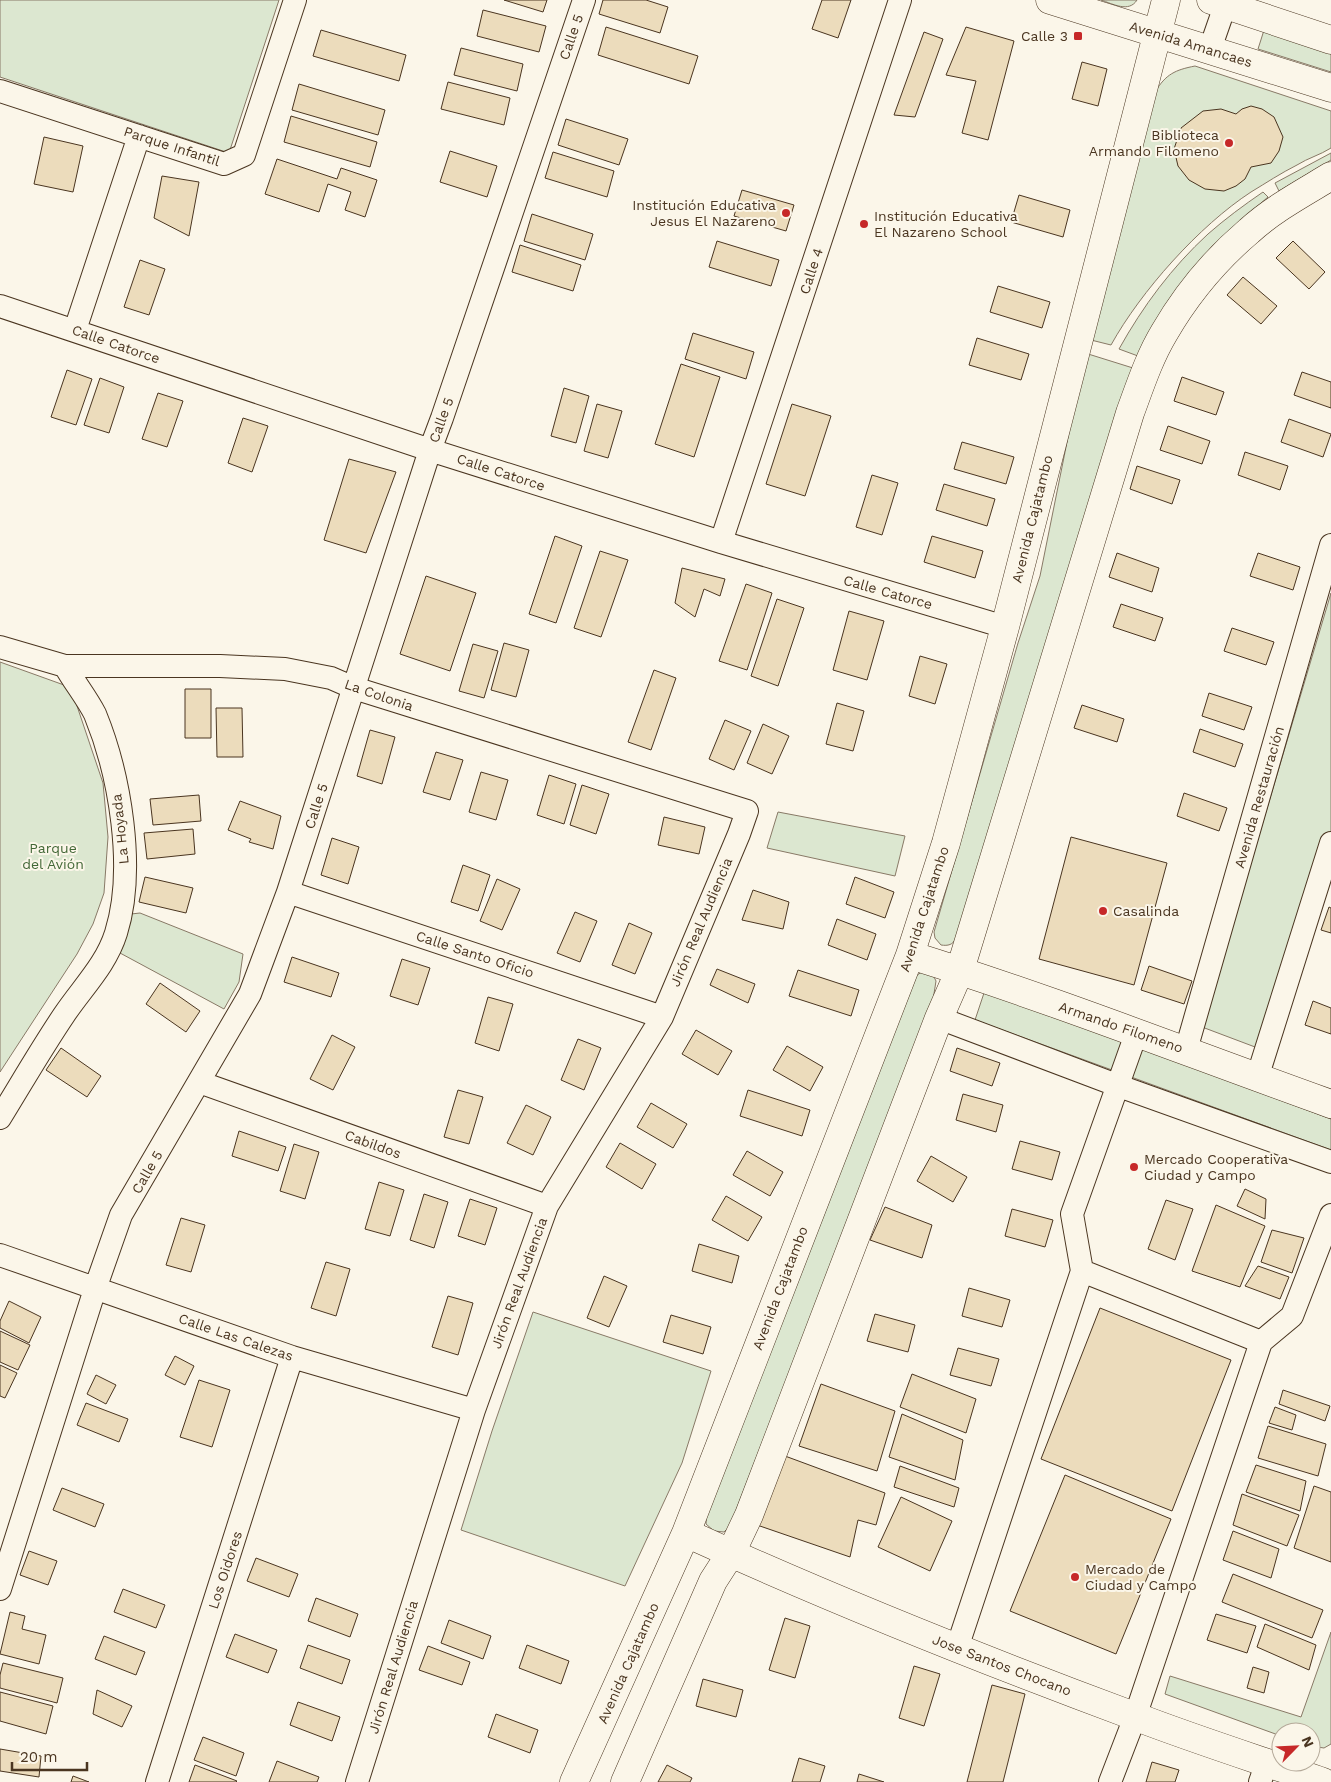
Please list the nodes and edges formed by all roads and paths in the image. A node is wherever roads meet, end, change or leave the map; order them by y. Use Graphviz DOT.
graph roads {
  1 [pos="295,0"];
  2 [pos="584,0"];
  3 [pos="900,0"];
  4 [pos="1050,0"];
  5 [pos="1166,0"];
  6 [pos="1222,2"];
  7 [pos="1156,34"];
  8 [pos="1331,40"];
  9 [pos="1210,49"];
  10 [pos="1331,88"];
  11 [pos="0,91"];
  12 [pos="139,136"];
  13 [pos="1331,176"];
  14 [pos="0,306"];
  15 [pos="75,330"];
  16 [pos="430,450"];
  17 [pos="721,542"];
  18 [pos="1331,544"];
  19 [pos="1005,626"];
  20 [pos="0,647"];
  21 [pos="65,666"];
  22 [pos="354,688"];
  23 [pos="747,811"];
  24 [pos="1331,843"];
  25 [pos="288,892"];
  26 [pos="910,955"];
  27 [pos="960,970"];
  28 [pos="662,1017"];
  29 [pos="939,1018"];
  30 [pos="1136,1034"];
  31 [pos="1186,1050"];
  32 [pos="1257,1078"];
  33 [pos="199,1082"];
  34 [pos="1119,1086"];
  35 [pos="1331,1104"];
  36 [pos="0,1118"];
  37 [pos="1331,1162"];
  38 [pos="546,1206"];
  39 [pos="1331,1215"];
  40 [pos="0,1256"];
  41 [pos="1082,1271"];
  42 [pos="94,1289"];
  43 [pos="1261,1342"];
  44 [pos="292,1357"];
  45 [pos="474,1410"];
  46 [pos="686,1533"];
  47 [pos="731,1553"];
  48 [pos="0,1589"];
  49 [pos="957,1648"];
  50 [pos="1135,1717"];
  51 [pos="1263,1772"];
  52 [pos="157,1782"];
  53 [pos="357,1782"];
  54 [pos="574,1782"];
  55 [pos="625,1782"];
  56 [pos="1110,1782"];
  57 [pos="1323,1782"];
  1 -- 12 [label="street, Parque Infantil"];
  2 -- 16 [label="street, Calle 5"];
  3 -- 17 [label="street, Calle 4"];
  4 -- 7 [label="street, Avenida Amancaes"];
  5 -- 7 [label="street, Avenida Cajatambo"];
  6 -- 8 [label="street"];
  6 -- 9 [label="street"];
  7 -- 9 [label="street, Avenida Amancaes"];
  7 -- 19 [label="street, Avenida Cajatambo"];
  9 -- 10 [label="street, Avenida Amancaes"];
  11 -- 12 [label="street, Parque Infantil"];
  12 -- 15 [label="street"];
  13 -- 27 [label="street"];
  14 -- 15 [label="street, Calle Catorce"];
  15 -- 16 [label="street, Calle Catorce"];
  16 -- 17 [label="street, Calle Catorce"];
  16 -- 22 [label="street, Calle 5"];
  17 -- 19 [label="street, Calle Catorce"];
  18 -- 31 [label="street, Avenida Restauración"];
  19 -- 26 [label="street, Avenida Cajatambo"];
  20 -- 21 [label="street, La Colonia"];
  21 -- 22 [label="street, La Colonia"];
  21 -- 36 [label="street, La Hoyada"];
  22 -- 23 [label="street, La Colonia"];
  22 -- 25 [label="street, Calle 5"];
  23 -- 28 [label="street, Jirón Real Audiencia"];
  24 -- 32 [label="street"];
  25 -- 28 [label="street, Calle Santo Oficio"];
  25 -- 33 [label="street, Calle 5"];
  26 -- 27 [label="street, Armando Filomeno"];
  26 -- 46 [label="street, Avenida Cajatambo"];
  27 -- 29 [label="street"];
  27 -- 30 [label="street, Armando Filomeno"];
  28 -- 38 [label="street, Jirón Real Audiencia"];
  29 -- 34 [label="street"];
  29 -- 47 [label="street"];
  30 -- 31 [label="street, Armando Filomeno"];
  30 -- 34 [label="street"];
  31 -- 32 [label="street, Armando Filomeno"];
  32 -- 35 [label="street, Armando Filomeno"];
  33 -- 38 [label="street, Cabildos"];
  33 -- 42 [label="street, Calle 5"];
  34 -- 37 [label="street"];
  34 -- 41 [label="street"];
  38 -- 45 [label="street, Jirón Real Audiencia"];
  39 -- 43 [label="street"];
  40 -- 42 [label="street, Calle Las Calezas"];
  41 -- 43 [label="street"];
  41 -- 49 [label="street"];
  42 -- 44 [label="street, Calle Las Calezas"];
  42 -- 48 [label="street, Calle 5"];
  43 -- 50 [label="street"];
  44 -- 45 [label="street, Calle Las Calezas"];
  44 -- 52 [label="street, Los Oidores"];
  45 -- 53 [label="street, Jirón Real Audiencia"];
  46 -- 47 [label="street, Jose Santos Chocano"];
  46 -- 54 [label="street, Avenida Cajatambo"];
  47 -- 49 [label="street, Jose Santos Chocano"];
  47 -- 55 [label="street"];
  49 -- 50 [label="street, Jose Santos Chocano"];
  50 -- 51 [label="street, Jose Santos Chocano"];
  50 -- 56 [label="street"];
  51 -- 57 [label="street, Jose Santos Chocano"];
}
